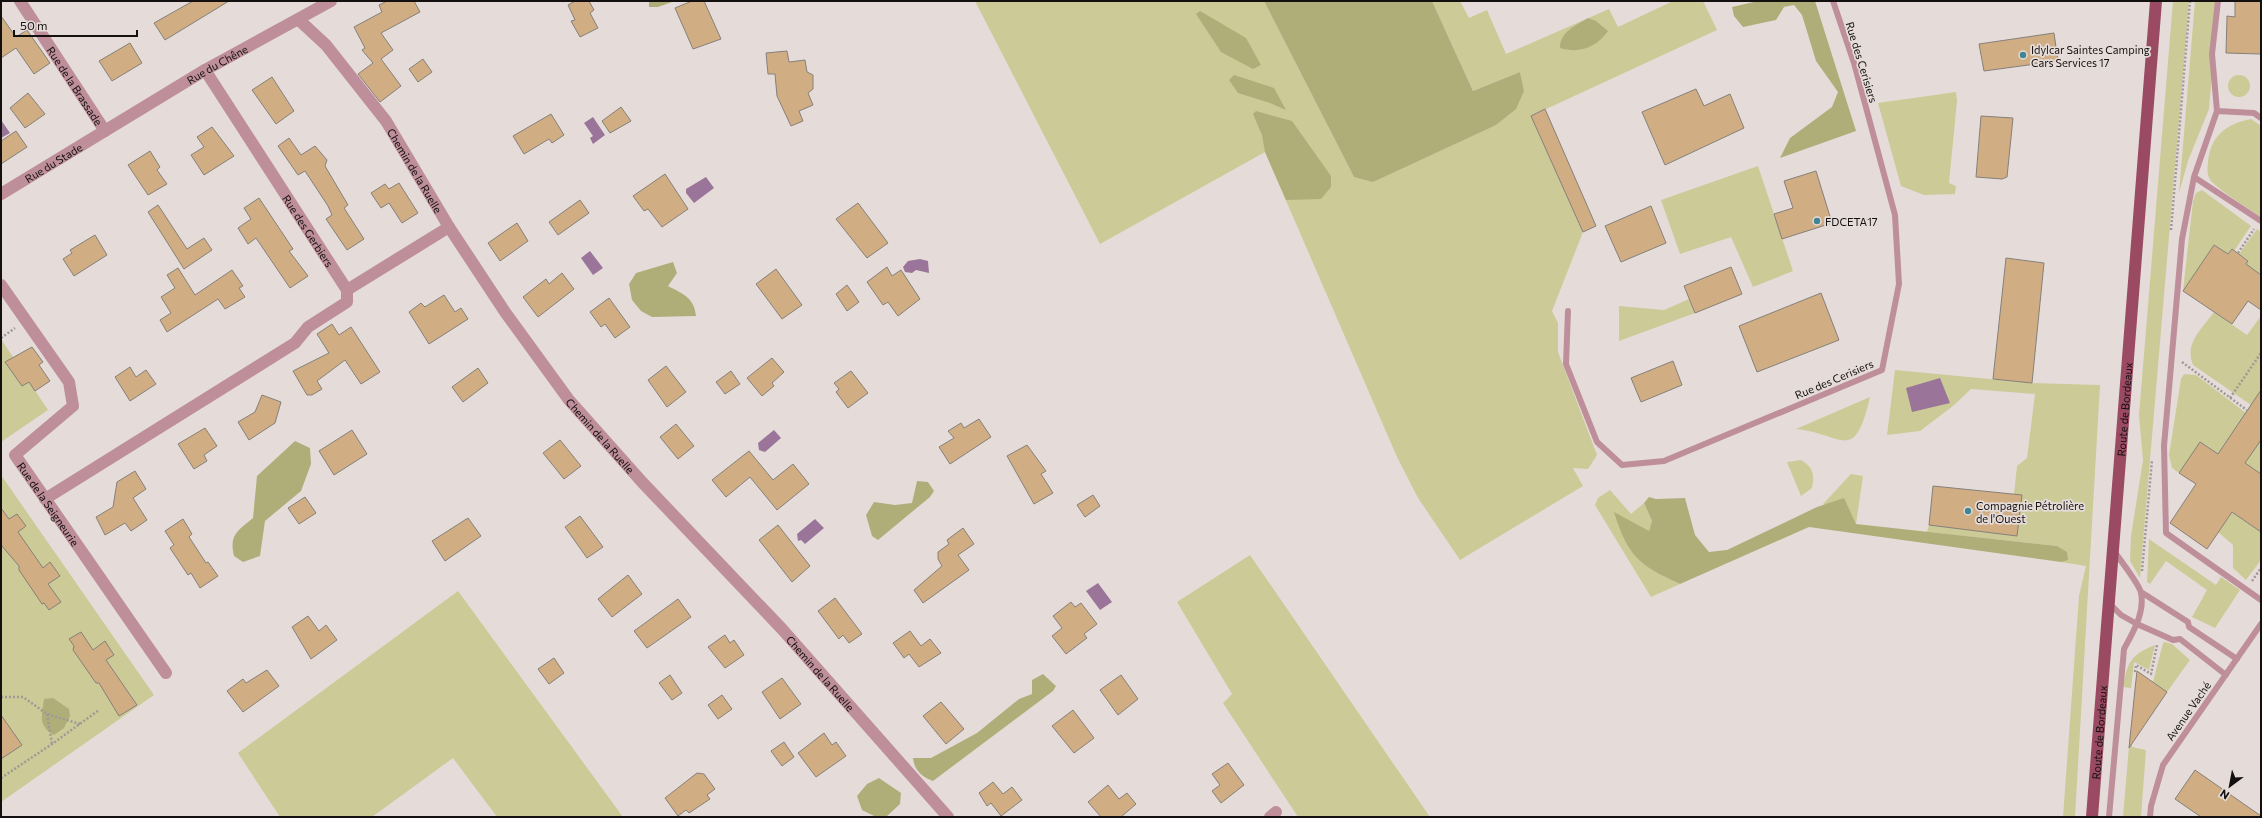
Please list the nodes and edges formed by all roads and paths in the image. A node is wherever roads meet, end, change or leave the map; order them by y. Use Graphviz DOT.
graph roads {
  1 [pos="20,1"];
  2 [pos="331,1"];
  3 [pos="1833,1"];
  4 [pos="2156,1"];
  5 [pos="2218,1"];
  6 [pos="299,20"];
  7 [pos="205,70"];
  8 [pos="2217,111"];
  9 [pos="2261,118"];
  10 [pos="105,131"];
  11 [pos="2194,177"];
  12 [pos="1,194"];
  13 [pos="2260,221"];
  14 [pos="449,227"];
  15 [pos="2238,253"];
  16 [pos="1,286"];
  17 [pos="348,290"];
  18 [pos="1568,311"];
  19 [pos="2261,353"];
  20 [pos="2171,360"];
  21 [pos="2230,398"];
  22 [pos="2248,411"];
  23 [pos="45,499"];
  24 [pos="2114,550"];
  25 [pos="2261,568"];
  26 [pos="2246,589"];
  27 [pos="2141,592"];
  28 [pos="2261,600"];
  29 [pos="2109,603"];
  30 [pos="2137,624"];
  31 [pos="2261,624"];
  32 [pos="2237,659"];
  33 [pos="166,673"];
  34 [pos="2226,675"];
  35 [pos="1,697"];
  36 [pos="99,710"];
  37 [pos="47,714"];
  38 [pos="80,724"];
  39 [pos="52,744"];
  40 [pos="1,778"];
  41 [pos="948,817"];
  42 [pos="2092,817"];
  43 [pos="2109,817"];
  44 [pos="2150,817"];
  1 -- 10 [label="street, Rue de la Brassade"];
  2 -- 6 [label="street, Rue du Chêne"];
  3 -- 18 [label="lane, Rue des Cerisiers"];
  4 -- 24 [label="main road, Route de Bordeaux"];
  5 -- 8 [label="lane"];
  6 -- 7 [label="street, Rue du Chêne"];
  6 -- 14 [label="street, Chemin de la Ruelle"];
  7 -- 10 [label="street, Rue du Chêne"];
  7 -- 17 [label="street, Rue des Gerbiers"];
  8 -- 9 [label="lane"];
  8 -- 11 [label="lane"];
  10 -- 12 [label="street, Rue du Stade"];
  11 -- 13 [label="lane"];
  11 -- 20 [label="lane"];
  13 -- 15 [label="path"];
  14 -- 17 [label="street"];
  14 -- 41 [label="street, Chemin de la Ruelle"];
  16 -- 23 [label="street, Rue de la Seigneurie"];
  17 -- 23 [label="street"];
  19 -- 21 [label="path"];
  20 -- 21 [label="path"];
  20 -- 26 [label="lane"];
  21 -- 22 [label="path"];
  23 -- 33 [label="street, Rue de la Seigneurie"];
  24 -- 27 [label="lane"];
  24 -- 29 [label="main road, Route de Bordeaux"];
  25 -- 26 [label="path"];
  26 -- 28 [label="lane"];
  27 -- 30 [label="lane"];
  27 -- 32 [label="lane"];
  29 -- 30 [label="lane"];
  29 -- 42 [label="main road, Route de Bordeaux"];
  30 -- 34 [label="lane"];
  30 -- 43 [label="lane"];
  31 -- 32 [label="lane, Avenue Vaché"];
  32 -- 34 [label="lane, Avenue Vaché"];
  34 -- 44 [label="lane, Avenue Vaché"];
  35 -- 37 [label="path"];
  36 -- 38 [label="path"];
  37 -- 38 [label="path"];
  37 -- 39 [label="path"];
  38 -- 39 [label="path"];
  39 -- 40 [label="path"];
}
